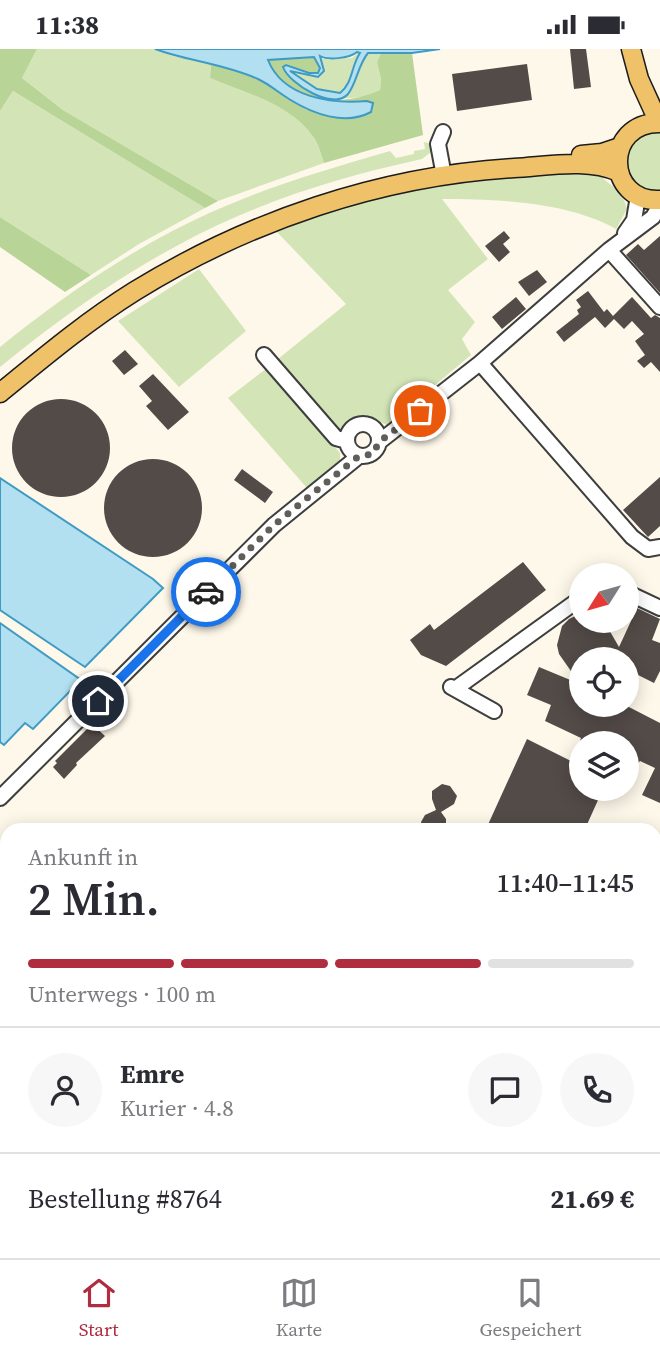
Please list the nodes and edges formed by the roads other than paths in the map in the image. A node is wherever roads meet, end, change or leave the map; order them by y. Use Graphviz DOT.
graph roads {
  1 [pos="631,49"];
  2 [pos="639,79"];
  3 [pos="659,123"];
  4 [pos="636,129"];
  5 [pos="443,132"];
  6 [pos="620,147"];
  7 [pos="443,171"];
  8 [pos="619,172"];
  9 [pos="638,196"];
  10 [pos="658,211"];
  11 [pos="610,250"];
  12 [pos="660,307"];
  13 [pos="264,355"];
  14 [pos="481,363"];
  15 [pos="0,377"];
  16 [pos="0,393"];
  17 [pos="347,441"];
  18 [pos="379,442"];
  19 [pos="354,461"];
  20 [pos="659,548"];
  21 [pos="639,599"];
  22 [pos="569,606"];
  23 [pos="660,608"];
  24 [pos="494,711"];
  25 [pos="0,798"];
  1 -- 2 [label="main road"];
  2 -- 3 [label="main road"];
  2 -- 4 [label="main road"];
  3 -- 4 [label="main road"];
  4 -- 6 [label="main road"];
  5 -- 7 [label="street"];
  6 -- 7 [label="main road"];
  6 -- 8 [label="main road"];
  7 -- 8 [label="main road"];
  7 -- 15 [label="main road"];
  7 -- 16 [label="main road"];
  8 -- 9 [label="main road"];
  9 -- 10 [label="main road"];
  9 -- 11 [label="street"];
  10 -- 11 [label="street"];
  11 -- 12 [label="street"];
  11 -- 14 [label="street"];
  13 -- 17 [label="street"];
  14 -- 18 [label="street"];
  14 -- 20 [label="street"];
  17 -- 18 [label="street"];
  17 -- 19 [label="street"];
  18 -- 19 [label="street"];
  19 -- 25 [label="street"];
  21 -- 23 [label="street"];
  22 -- 24 [label="street"];
}
